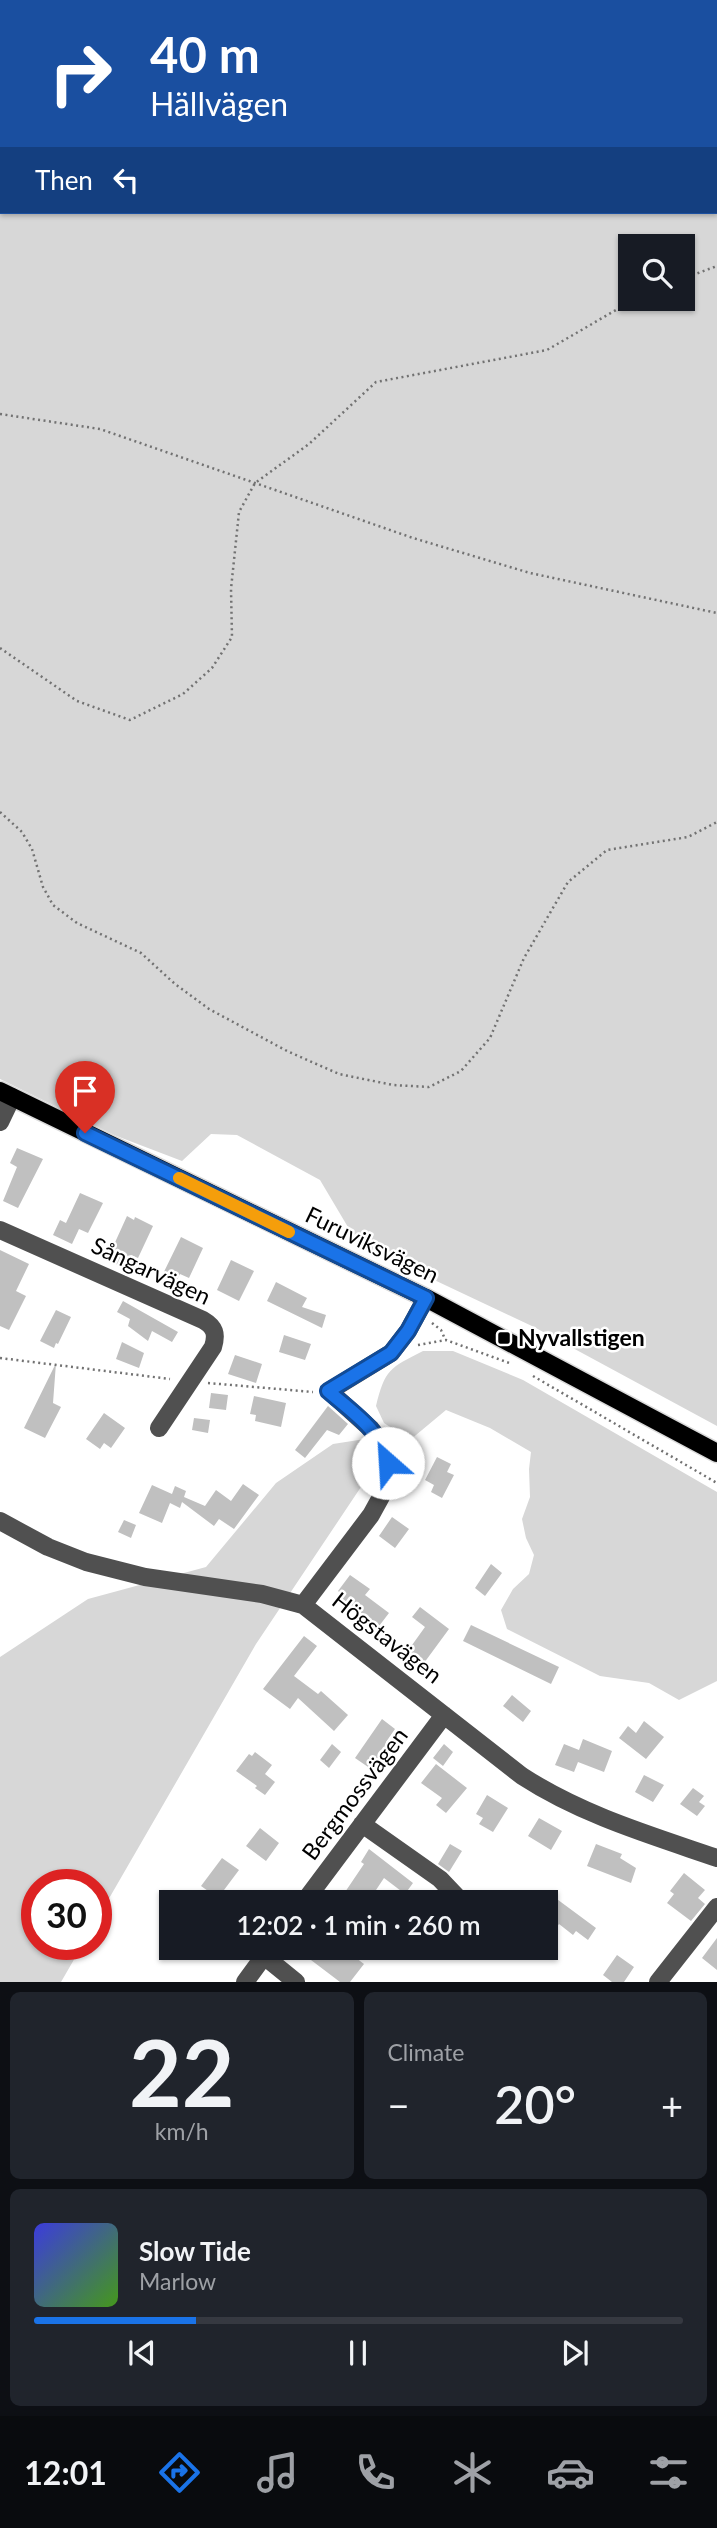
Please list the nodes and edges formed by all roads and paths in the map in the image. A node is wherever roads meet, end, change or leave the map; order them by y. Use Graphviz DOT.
graph roads {
  1 [pos="717,266"];
  2 [pos="695,274"];
  3 [pos="618,309"];
  4 [pos="0,414"];
  5 [pos="255,483"];
  6 [pos="717,613"];
  7 [pos="0,648"];
  8 [pos="0,812"];
  9 [pos="717,822"];
  10 [pos="6,1094"];
  11 [pos="0,1122"];
  12 [pos="0,1230"];
  13 [pos="422,1306"];
  14 [pos="446,1340"];
  15 [pos="417,1345"];
  16 [pos="0,1358"];
  17 [pos="515,1365"];
  18 [pos="527,1372"];
  19 [pos="190,1381"];
  20 [pos="328,1391"];
  21 [pos="159,1428"];
  22 [pos="717,1453"];
  23 [pos="717,1483"];
  24 [pos="0,1521"];
  25 [pos="303,1605"];
  26 [pos="444,1714"];
  27 [pos="362,1824"];
  28 [pos="717,1858"];
  29 [pos="313,1890"];
  30 [pos="450,1890"];
  31 [pos="717,1907"];
  32 [pos="261,1960"];
  33 [pos="275,1960"];
  34 [pos="244,1982"];
  35 [pos="296,1982"];
  36 [pos="658,1982"];
  1 -- 2 [label="path"];
  3 -- 5 [label="path"];
  4 -- 5 [label="path"];
  5 -- 6 [label="path"];
  5 -- 7 [label="path"];
  8 -- 9 [label="path"];
  10 -- 11 [label="street"];
  10 -- 13 [label="main road, Furuviksvägen"];
  12 -- 19 [label="street, Sångarvägen"];
  13 -- 14 [label="path"];
  13 -- 20 [label="street"];
  13 -- 22 [label="main road, Furuviksvägen"];
  14 -- 15 [label="path"];
  14 -- 17 [label="path"];
  16 -- 19 [label="path"];
  18 -- 23 [label="path"];
  19 -- 20 [label="path"];
  19 -- 21 [label="street, Sångarvägen"];
  20 -- 25 [label="street"];
  24 -- 25 [label="street, Högstavägen"];
  25 -- 26 [label="street, Högstavägen"];
  26 -- 27 [label="street, Bergmossvägen"];
  26 -- 28 [label="street, Högstavägen"];
  27 -- 29 [label="street, Bergmossvägen"];
  27 -- 30 [label="street"];
  31 -- 36 [label="street"];
  32 -- 34 [label="street"];
  33 -- 35 [label="street"];
}
